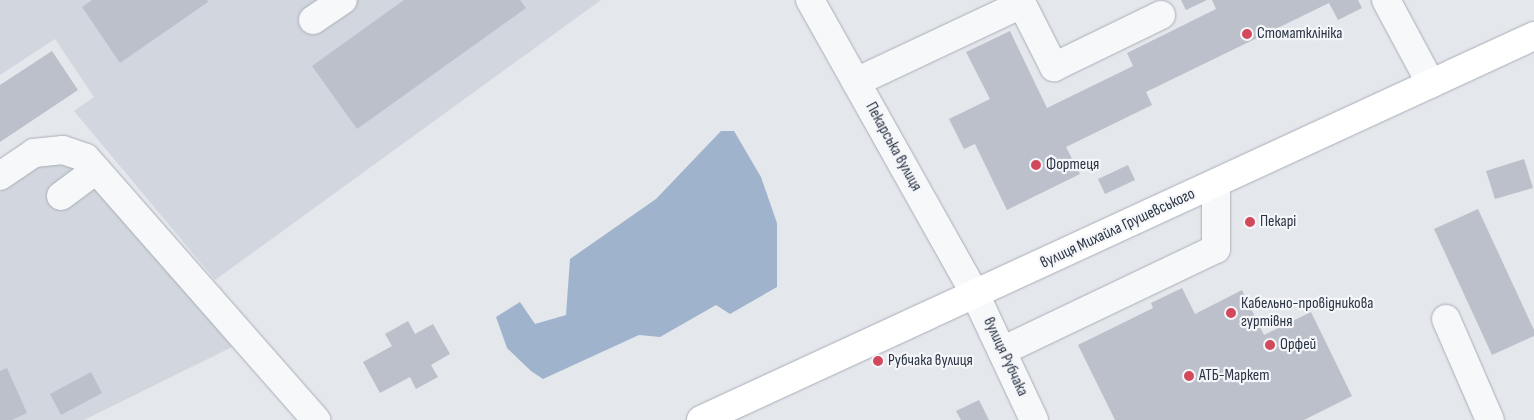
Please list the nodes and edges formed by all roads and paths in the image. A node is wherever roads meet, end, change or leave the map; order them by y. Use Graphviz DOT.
graph roads {
  1 [pos="343,0"];
  2 [pos="810,0"];
  3 [pos="1386,0"];
  4 [pos="1161,15"];
  5 [pos="313,20"];
  6 [pos="1534,36"];
  7 [pos="856,82"];
  8 [pos="1431,84"];
  9 [pos="96,170"];
  10 [pos="0,176"];
  11 [pos="1216,184"];
  12 [pos="61,196"];
  13 [pos="975,294"];
  14 [pos="1446,318"];
  15 [pos="1002,351"];
  16 [pos="316,420"];
  17 [pos="701,420"];
  18 [pos="1034,420"];
  19 [pos="1490,420"];
  1 -- 5 [label="street"];
  2 -- 7 [label="street, Пекарська вулиця"];
  3 -- 8 [label="street"];
  4 -- 7 [label="street"];
  6 -- 8 [label="main road, вулиця Михайла Грушевського"];
  7 -- 13 [label="street, Пекарська вулиця"];
  8 -- 11 [label="main road, вулиця Михайла Грушевського"];
  9 -- 10 [label="street"];
  9 -- 12 [label="street"];
  9 -- 16 [label="street"];
  11 -- 13 [label="main road, вулиця Михайла Грушевського"];
  11 -- 15 [label="street"];
  13 -- 15 [label="street, вулиця Рубчака"];
  13 -- 17 [label="main road, вулиця Михайла Грушевського"];
  14 -- 19 [label="street"];
  15 -- 18 [label="street, вулиця Рубчака"];
}
